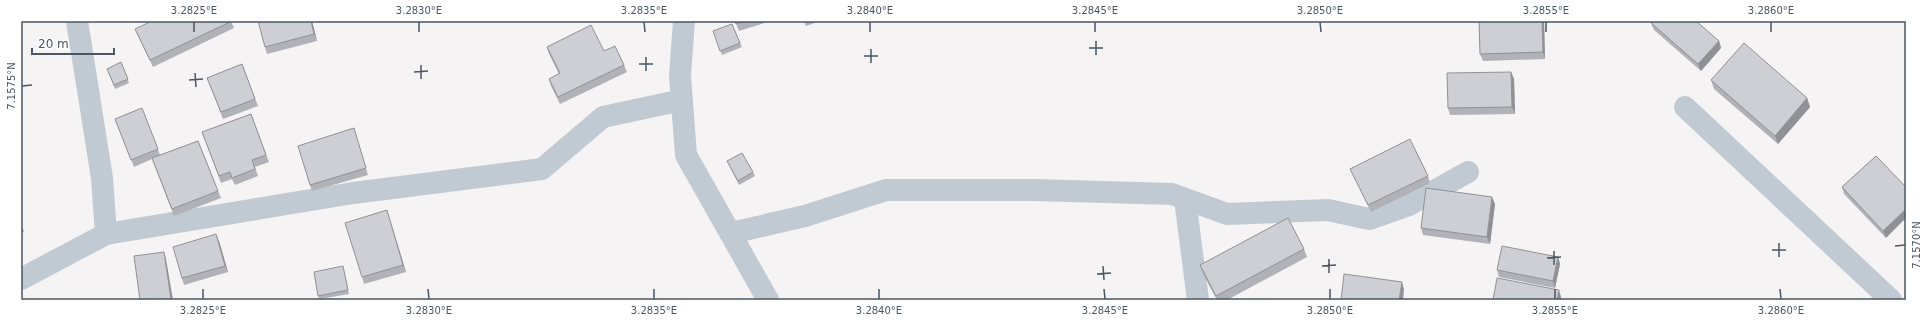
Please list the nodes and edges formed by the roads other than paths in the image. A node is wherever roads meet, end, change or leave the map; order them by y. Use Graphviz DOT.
graph roads {
  1 [pos="77,21"];
  2 [pos="684,21"];
  3 [pos="682,100"];
  4 [pos="1685,106"];
  5 [pos="1468,172"];
  6 [pos="1185,199"];
  7 [pos="731,233"];
  8 [pos="106,234"];
  9 [pos="21,279"];
  10 [pos="768,300"];
  11 [pos="1198,300"];
  12 [pos="1891,300"];
  1 -- 8 [label="street"];
  2 -- 3 [label="street"];
  3 -- 7 [label="street"];
  3 -- 8 [label="street"];
  4 -- 12 [label="street"];
  5 -- 6 [label="street"];
  6 -- 7 [label="street"];
  6 -- 11 [label="street"];
  7 -- 10 [label="street"];
  8 -- 9 [label="street"];
}
